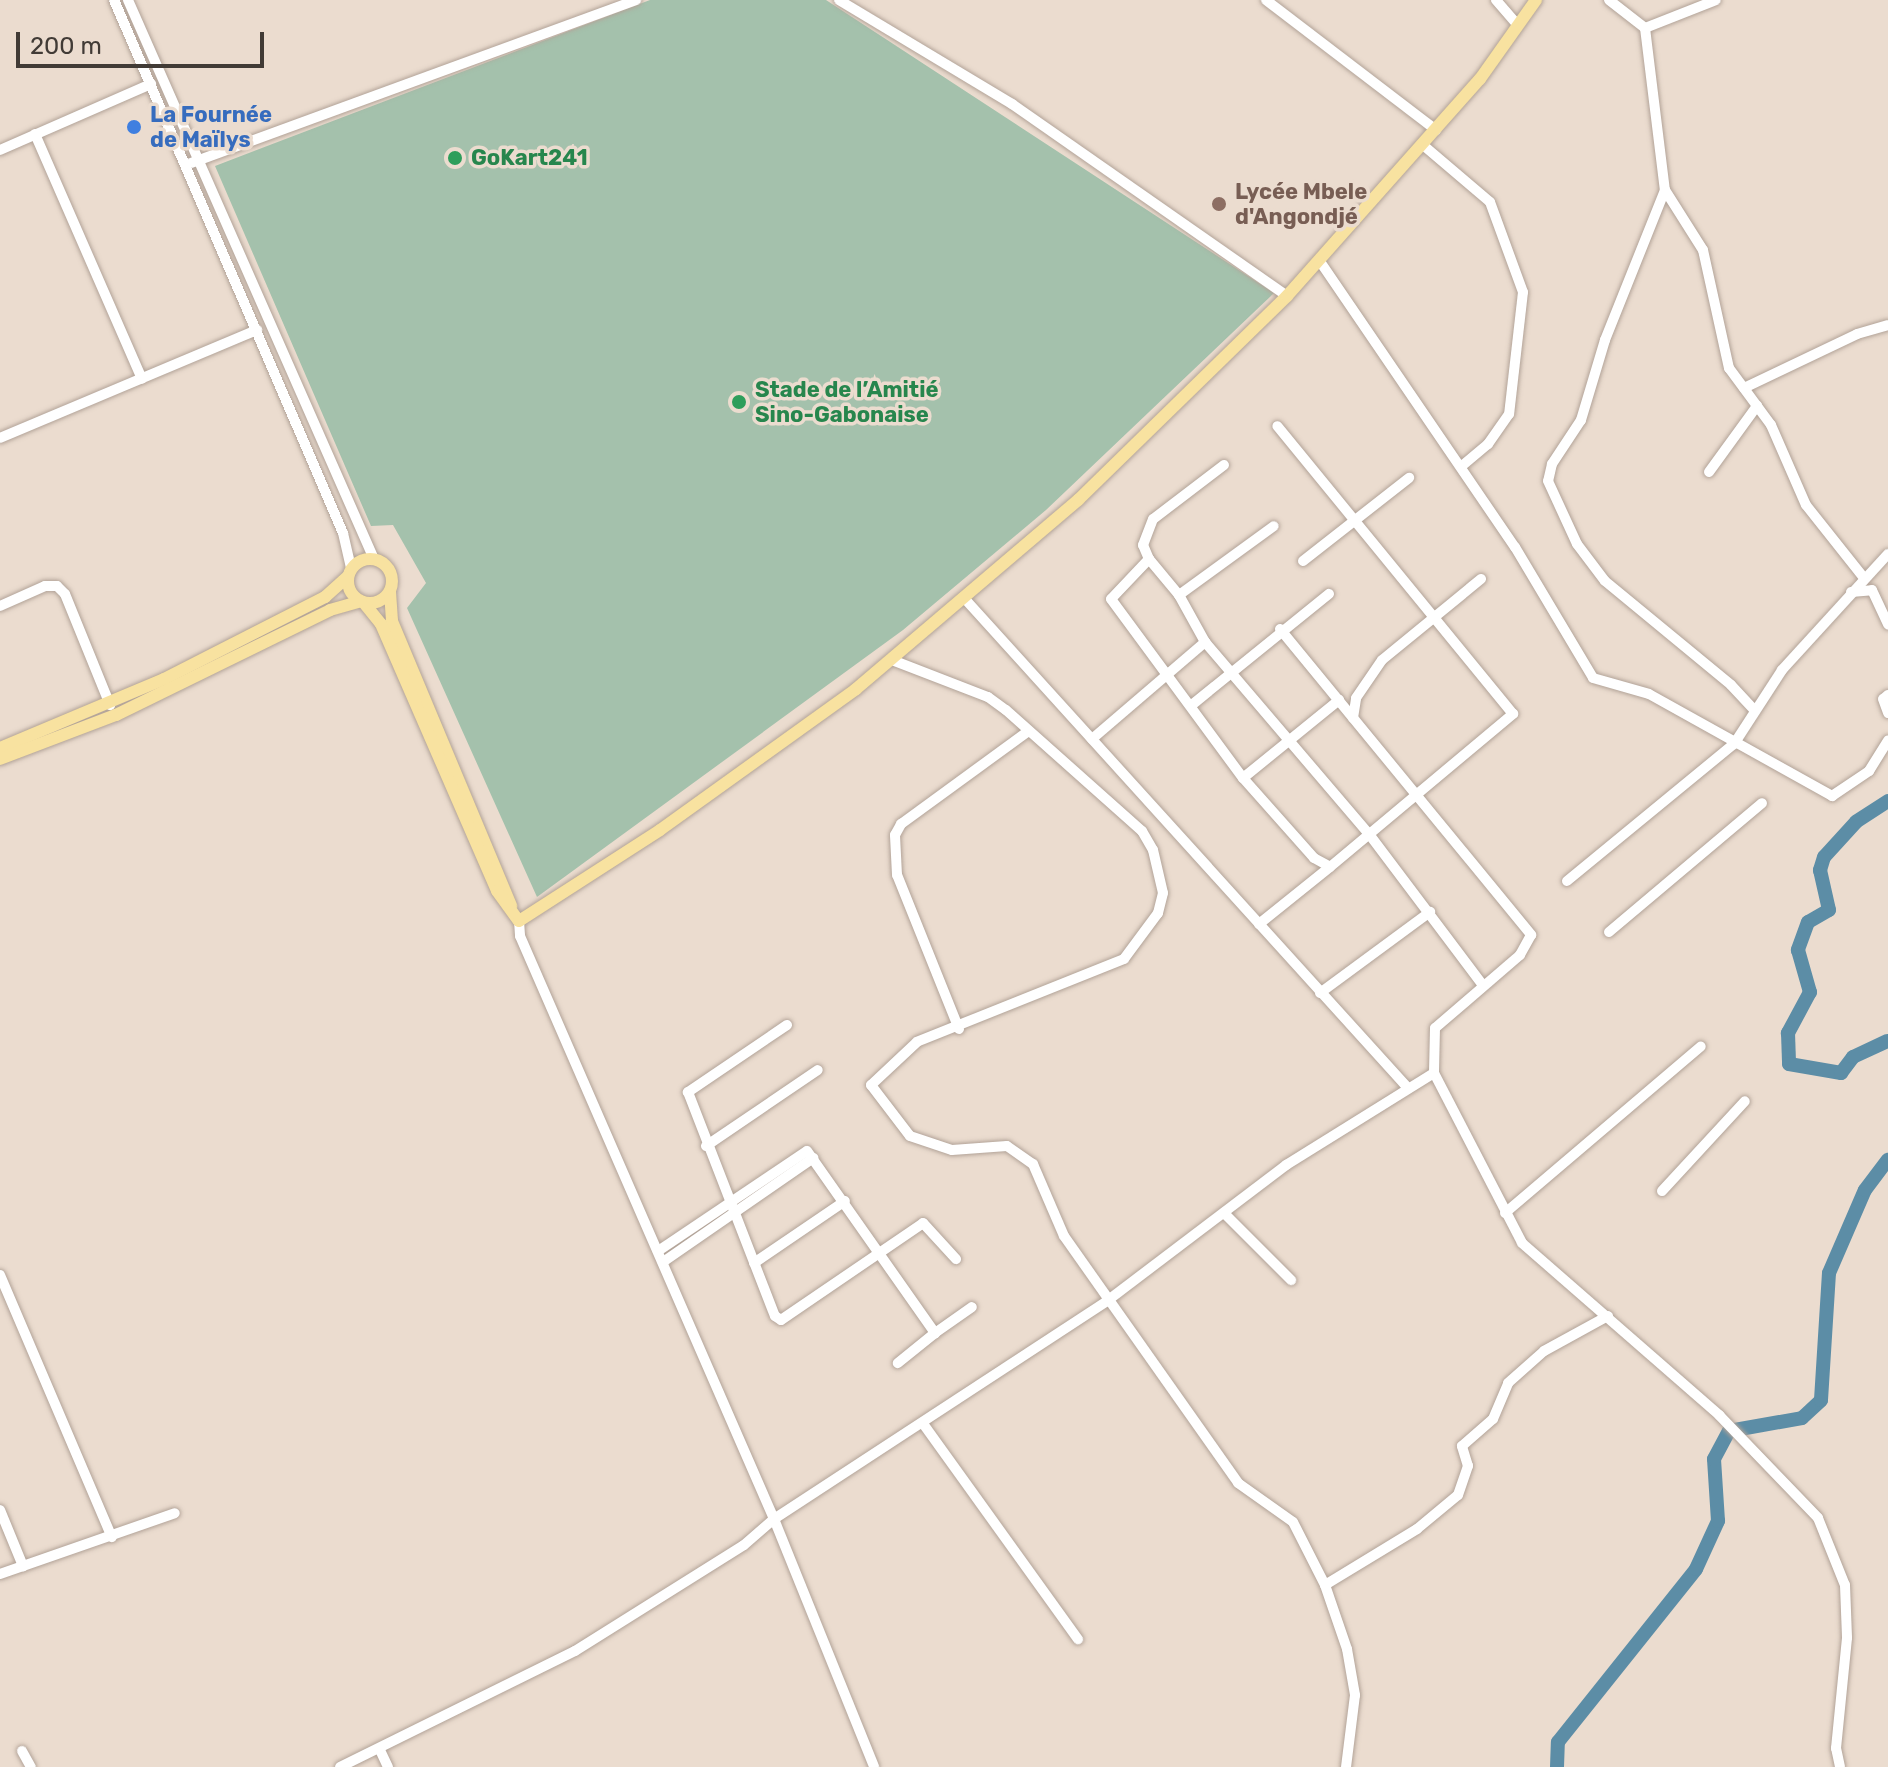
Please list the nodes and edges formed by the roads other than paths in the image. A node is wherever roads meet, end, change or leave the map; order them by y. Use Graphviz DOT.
graph roads {
  1 [pos="114,0"];
  2 [pos="128,0"];
  3 [pos="636,0"];
  4 [pos="839,0"];
  5 [pos="1266,0"];
  6 [pos="1496,0"];
  7 [pos="1536,0"];
  8 [pos="1609,0"];
  9 [pos="1716,0"];
  10 [pos="1518,25"];
  11 [pos="1645,28"];
  12 [pos="151,84"];
  13 [pos="1436,130"];
  14 [pos="35,134"];
  15 [pos="1423,145"];
  16 [pos="0,150"];
  17 [pos="197,161"];
  18 [pos="186,165"];
  19 [pos="1665,190"];
  20 [pos="1319,260"];
  21 [pos="1287,296"];
  22 [pos="1888,325"];
  23 [pos="257,330"];
  24 [pos="142,379"];
  25 [pos="1744,388"];
  26 [pos="1757,406"];
  27 [pos="1277,426"];
  28 [pos="0,438"];
  29 [pos="1224,465"];
  30 [pos="1461,467"];
  31 [pos="1709,472"];
  32 [pos="1409,478"];
  33 [pos="1358,523"];
  34 [pos="1274,526"];
  35 [pos="1888,554"];
  36 [pos="374,559"];
  37 [pos="1149,559"];
  38 [pos="1303,561"];
  39 [pos="349,573"];
  40 [pos="1864,578"];
  41 [pos="1481,579"];
  42 [pos="390,592"];
  43 [pos="1851,592"];
  44 [pos="1329,594"];
  45 [pos="1179,595"];
  46 [pos="965,599"];
  47 [pos="362,602"];
  48 [pos="0,606"];
  49 [pos="1432,620"];
  50 [pos="1888,624"];
  51 [pos="1280,629"];
  52 [pos="1205,642"];
  53 [pos="892,660"];
  54 [pos="1167,672"];
  55 [pos="1230,673"];
  56 [pos="1888,695"];
  57 [pos="1339,700"];
  58 [pos="1193,704"];
  59 [pos="110,705"];
  60 [pos="1755,711"];
  61 [pos="1888,713"];
  62 [pos="1353,718"];
  63 [pos="1027,732"];
  64 [pos="1092,739"];
  65 [pos="1289,740"];
  66 [pos="1888,741"];
  67 [pos="1734,744"];
  68 [pos="0,748"];
  69 [pos="0,759"];
  70 [pos="1243,778"];
  71 [pos="1415,796"];
  72 [pos="1762,803"];
  73 [pos="1369,834"];
  74 [pos="1330,867"];
  75 [pos="1567,881"];
  76 [pos="511,909"];
  77 [pos="1430,912"];
  78 [pos="519,921"];
  79 [pos="1259,924"];
  80 [pos="1609,932"];
  81 [pos="1482,984"];
  82 [pos="1320,993"];
  83 [pos="787,1025"];
  84 [pos="959,1029"];
  85 [pos="1701,1046"];
  86 [pos="818,1070"];
  87 [pos="1434,1073"];
  88 [pos="1408,1088"];
  89 [pos="1745,1101"];
  90 [pos="706,1146"];
  91 [pos="813,1158"];
  92 [pos="1662,1191"];
  93 [pos="845,1201"];
  94 [pos="728,1204"];
  95 [pos="1224,1213"];
  96 [pos="1505,1213"];
  97 [pos="733,1216"];
  98 [pos="879,1248"];
  99 [pos="660,1257"];
  100 [pos="956,1259"];
  101 [pos="754,1263"];
  102 [pos="0,1275"];
  103 [pos="1291,1280"];
  104 [pos="1107,1301"];
  105 [pos="972,1307"];
  106 [pos="1608,1316"];
  107 [pos="935,1333"];
  108 [pos="898,1363"];
  109 [pos="924,1425"];
  110 [pos="0,1510"];
  111 [pos="175,1513"];
  112 [pos="774,1519"];
  113 [pos="112,1537"];
  114 [pos="23,1566"];
  115 [pos="0,1574"];
  116 [pos="1325,1585"];
  117 [pos="1078,1639"];
  118 [pos="380,1750"];
  119 [pos="22,1751"];
  120 [pos="31,1767"];
  121 [pos="340,1767"];
  122 [pos="388,1767"];
  123 [pos="874,1767"];
  124 [pos="1346,1767"];
  125 [pos="1840,1767"];
  1 -- 12 [label="street"];
  2 -- 17 [label="street"];
  3 -- 17 [label="street"];
  4 -- 21 [label="street"];
  5 -- 13 [label="street"];
  6 -- 10 [label="street"];
  7 -- 10 [label="main road"];
  8 -- 11 [label="street"];
  9 -- 11 [label="street"];
  10 -- 13 [label="main road"];
  11 -- 19 [label="street"];
  12 -- 14 [label="street"];
  12 -- 18 [label="street"];
  13 -- 15 [label="main road"];
  14 -- 16 [label="street"];
  14 -- 24 [label="street"];
  15 -- 20 [label="main road"];
  15 -- 30 [label="street"];
  17 -- 18 [label="street"];
  17 -- 36 [label="street"];
  18 -- 23 [label="street"];
  19 -- 25 [label="street"];
  19 -- 60 [label="street"];
  20 -- 21 [label="main road"];
  20 -- 30 [label="street"];
  21 -- 46 [label="main road"];
  22 -- 25 [label="street"];
  23 -- 24 [label="street"];
  23 -- 39 [label="street"];
  24 -- 28 [label="street"];
  25 -- 26 [label="street"];
  26 -- 31 [label="street"];
  26 -- 40 [label="street"];
  27 -- 33 [label="street"];
  29 -- 37 [label="street"];
  30 -- 67 [label="street"];
  32 -- 33 [label="street"];
  33 -- 38 [label="street"];
  33 -- 49 [label="street"];
  34 -- 45 [label="street"];
  35 -- 40 [label="street"];
  36 -- 39 [label="main road"];
  36 -- 42 [label="main road"];
  37 -- 45 [label="street"];
  37 -- 54 [label="street"];
  39 -- 47 [label="main road"];
  39 -- 59 [label="main road"];
  40 -- 43 [label="street"];
  41 -- 49 [label="street"];
  42 -- 47 [label="main road"];
  42 -- 76 [label="main road"];
  43 -- 50 [label="street"];
  43 -- 60 [label="street"];
  44 -- 51 [label="street"];
  45 -- 52 [label="street"];
  46 -- 53 [label="main road"];
  46 -- 64 [label="street"];
  47 -- 69 [label="main road"];
  47 -- 76 [label="main road"];
  48 -- 59 [label="street"];
  49 -- 62 [label="street"];
  49 -- 71 [label="street"];
  51 -- 55 [label="street"];
  51 -- 57 [label="street"];
  52 -- 54 [label="street"];
  52 -- 55 [label="street"];
  53 -- 63 [label="street"];
  53 -- 78 [label="main road"];
  54 -- 58 [label="street"];
  54 -- 64 [label="street"];
  55 -- 58 [label="street"];
  55 -- 65 [label="street"];
  56 -- 61 [label="street"];
  57 -- 62 [label="street"];
  57 -- 65 [label="street"];
  58 -- 70 [label="street"];
  59 -- 68 [label="main road"];
  60 -- 67 [label="street"];
  62 -- 71 [label="street"];
  63 -- 84 [label="street"];
  63 -- 84 [label="street"];
  64 -- 79 [label="street"];
  65 -- 70 [label="street"];
  65 -- 73 [label="street"];
  66 -- 67 [label="street"];
  67 -- 75 [label="street"];
  70 -- 74 [label="street"];
  71 -- 73 [label="street"];
  71 -- 81 [label="street"];
  72 -- 80 [label="street"];
  73 -- 74 [label="street"];
  73 -- 77 [label="street"];
  74 -- 79 [label="street"];
  76 -- 78 [label="main road"];
  77 -- 81 [label="street"];
  77 -- 82 [label="street"];
  78 -- 99 [label="street"];
  79 -- 82 [label="street"];
  81 -- 87 [label="street"];
  82 -- 88 [label="street"];
  83 -- 90 [label="street"];
  84 -- 104 [label="street"];
  85 -- 96 [label="street"];
  86 -- 90 [label="street"];
  87 -- 88 [label="street"];
  87 -- 96 [label="street"];
  88 -- 95 [label="street"];
  89 -- 92 [label="street"];
  90 -- 94 [label="street"];
  91 -- 93 [label="street"];
  91 -- 94 [label="street"];
  91 -- 97 [label="street"];
  93 -- 98 [label="street"];
  93 -- 101 [label="street"];
  94 -- 97 [label="street"];
  94 -- 99 [label="street"];
  95 -- 103 [label="street"];
  95 -- 104 [label="street"];
  96 -- 106 [label="street"];
  97 -- 99 [label="street"];
  97 -- 101 [label="street"];
  98 -- 100 [label="street"];
  98 -- 101 [label="street"];
  98 -- 107 [label="street"];
  99 -- 112 [label="street"];
  102 -- 113 [label="street"];
  104 -- 109 [label="street"];
  104 -- 116 [label="street"];
  105 -- 107 [label="street"];
  106 -- 116 [label="street"];
  106 -- 125 [label="street"];
  107 -- 108 [label="street"];
  109 -- 112 [label="street"];
  109 -- 117 [label="street"];
  110 -- 114 [label="street"];
  111 -- 113 [label="street"];
  112 -- 118 [label="street"];
  112 -- 123 [label="street"];
  113 -- 114 [label="street"];
  114 -- 115 [label="street"];
  116 -- 124 [label="street"];
  118 -- 121 [label="street"];
  118 -- 122 [label="street"];
  119 -- 120 [label="street"];
}
